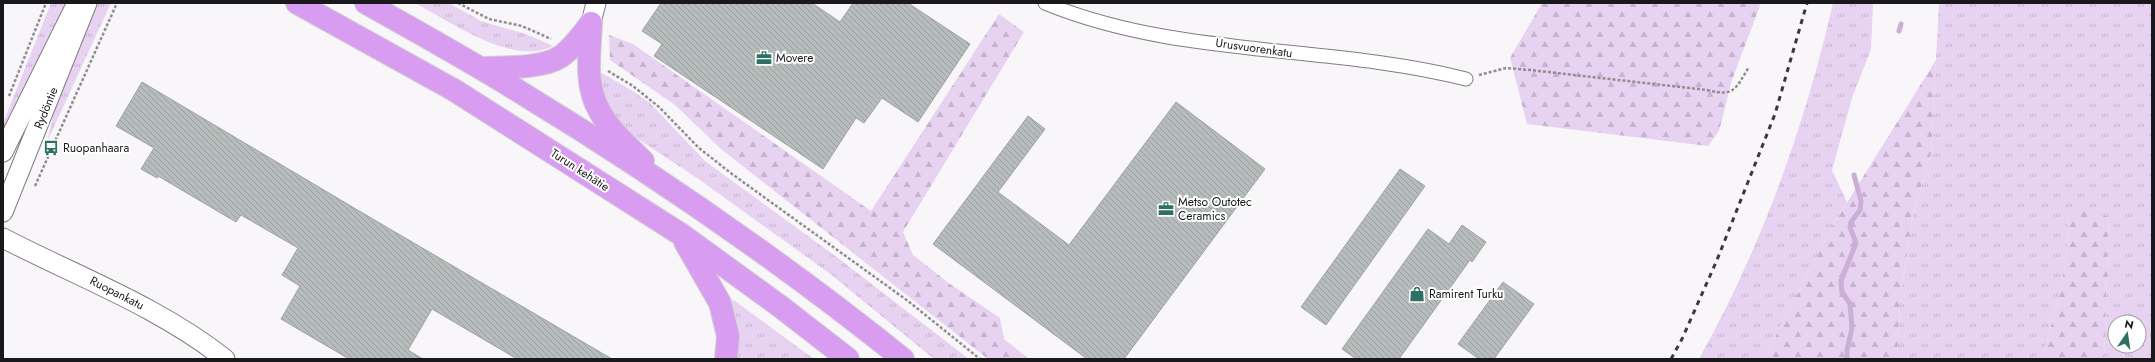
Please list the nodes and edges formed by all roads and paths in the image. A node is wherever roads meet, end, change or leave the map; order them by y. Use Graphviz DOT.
graph roads {
  1 [pos="46,3"];
  2 [pos="77,3"];
  3 [pos="87,3"];
  4 [pos="117,3"];
  5 [pos="297,3"];
  6 [pos="366,3"];
  7 [pos="458,3"];
  8 [pos="1045,3"];
  9 [pos="594,13"];
  10 [pos="552,40"];
  11 [pos="1749,67"];
  12 [pos="480,68"];
  13 [pos="602,68"];
  14 [pos="1466,79"];
  15 [pos="9,97"];
  16 [pos="3,152"];
  17 [pos="666,186"];
  18 [pos="33,190"];
  19 [pos="3,212"];
  20 [pos="682,235"];
  21 [pos="3,238"];
  22 [pos="225,359"];
  23 [pos="726,359"];
  24 [pos="848,359"];
  25 [pos="903,359"];
  26 [pos="980,359"];
  1 -- 15 [label="path"];
  2 -- 16 [label="street, Rydöntie"];
  3 -- 19 [label="street, Rydöntie"];
  4 -- 18 [label="path"];
  5 -- 20 [label="highway, Turun kehätie"];
  6 -- 12 [label="highway"];
  7 -- 10 [label="path"];
  8 -- 14 [label="street, Urusvuorenkatu"];
  9 -- 12 [label="highway"];
  9 -- 17 [label="highway"];
  11 -- 14 [label="path"];
  12 -- 17 [label="highway"];
  13 -- 26 [label="path"];
  17 -- 25 [label="highway"];
  20 -- 23 [label="highway"];
  20 -- 24 [label="highway, Turun kehätie"];
  21 -- 22 [label="street, Ruopankatu"];
}
